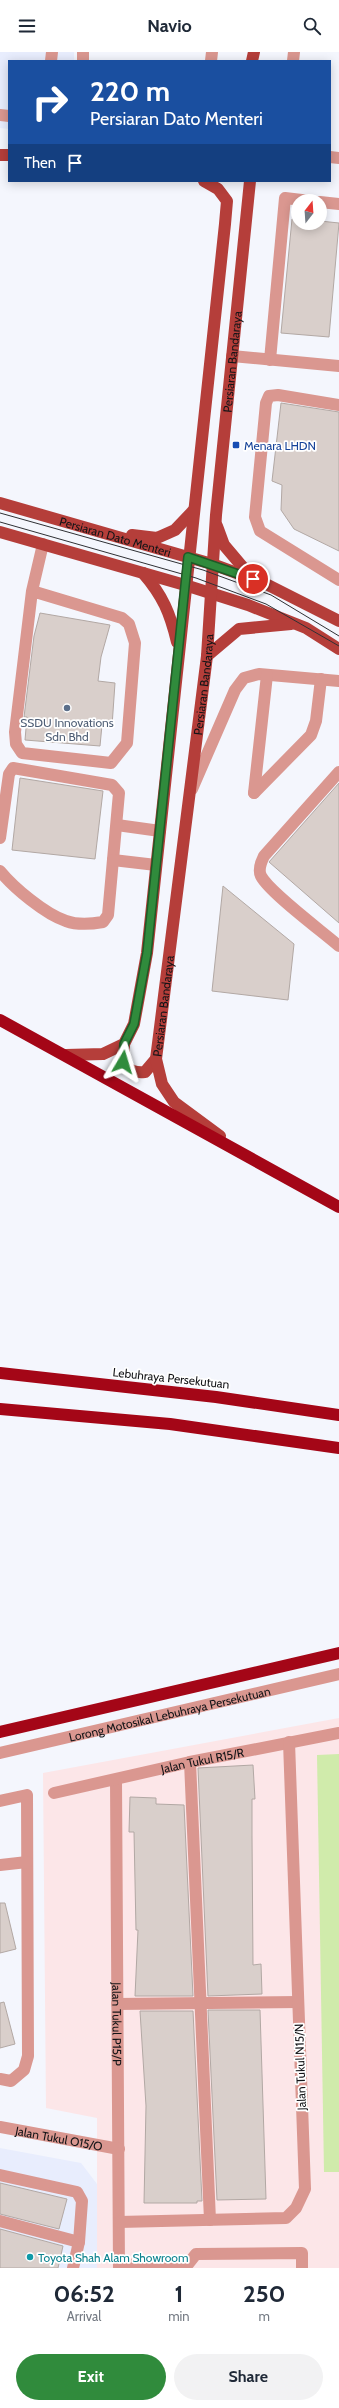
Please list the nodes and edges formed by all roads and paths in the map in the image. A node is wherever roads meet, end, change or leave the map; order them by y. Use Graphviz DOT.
graph roads {
  1 [pos="206,182"];
  2 [pos="250,182"];
  3 [pos="291,199"];
  4 [pos="327,203"];
  5 [pos="339,204"];
  6 [pos="232,356"];
  7 [pos="270,360"];
  8 [pos="339,366"];
  9 [pos="339,405"];
  10 [pos="0,503"];
  11 [pos="193,511"];
  12 [pos="216,515"];
  13 [pos="94,530"];
  14 [pos="0,532"];
  15 [pos="43,544"];
  16 [pos="188,557"];
  17 [pos="212,564"];
  18 [pos="143,573"];
  19 [pos="253,579"];
  20 [pos="339,580"];
  21 [pos="185,585"];
  22 [pos="32,591"];
  23 [pos="209,592"];
  24 [pos="339,621"];
  25 [pos="296,624"];
  26 [pos="339,649"];
  27 [pos="180,653"];
  28 [pos="206,656"];
  29 [pos="267,675"];
  30 [pos="320,679"];
  31 [pos="339,681"];
  32 [pos="339,772"];
  33 [pos="189,794"];
  34 [pos="117,825"];
  35 [pos="160,831"];
  36 [pos="0,838"];
  37 [pos="113,860"];
  38 [pos="156,865"];
  39 [pos="0,871"];
  40 [pos="339,946"];
  41 [pos="0,1020"];
  42 [pos="124,1044"];
  43 [pos="66,1055"];
  44 [pos="156,1059"];
  45 [pos="238,1150"];
  46 [pos="339,1207"];
  47 [pos="0,1373"];
  48 [pos="0,1409"];
  49 [pos="339,1415"];
  50 [pos="339,1448"];
  51 [pos="339,1654"];
  52 [pos="339,1674"];
  53 [pos="0,1732"];
  54 [pos="339,1734"];
  55 [pos="289,1742"];
  56 [pos="0,1753"];
  57 [pos="190,1762"];
  58 [pos="116,1780"];
  59 [pos="54,1793"];
  60 [pos="0,1801"];
  61 [pos="27,1862"];
  62 [pos="0,1865"];
  63 [pos="298,2002"];
  64 [pos="201,2003"];
  65 [pos="117,2004"];
  66 [pos="0,2079"];
  67 [pos="0,2127"];
  68 [pos="118,2149"];
  69 [pos="0,2175"];
  70 [pos="210,2220"];
  71 [pos="0,2221"];
  72 [pos="119,2222"];
  73 [pos="79,2242"];
  74 [pos="119,2266"];
  75 [pos="73,2268"];
  76 [pos="185,2268"];
  77 [pos="302,2268"];
  1 -- 11 [label="main road, Persiaran Bandaraya"];
  2 -- 6 [label="main road, Persiaran Bandaraya"];
  3 -- 7 [label="street"];
  4 -- 5 [label="street"];
  6 -- 7 [label="street"];
  6 -- 12 [label="main road, Persiaran Bandaraya"];
  7 -- 8 [label="street"];
  9 -- 20 [label="street"];
  10 -- 13 [label="main road, Persiaran Dato Menteri"];
  11 -- 13 [label="main road"];
  11 -- 16 [label="main road, Persiaran Bandaraya"];
  12 -- 17 [label="main road, Persiaran Bandaraya"];
  12 -- 19 [label="main road"];
  13 -- 16 [label="main road, Persiaran Dato Menteri"];
  14 -- 15 [label="main road"];
  15 -- 18 [label="main road"];
  15 -- 22 [label="street"];
  16 -- 17 [label="main road, Persiaran Dato Menteri"];
  16 -- 21 [label="main road, Persiaran Bandaraya"];
  17 -- 19 [label="main road, Persiaran Dato Menteri"];
  17 -- 23 [label="main road, Persiaran Bandaraya"];
  18 -- 21 [label="main road"];
  18 -- 27 [label="main road"];
  19 -- 24 [label="main road, Persiaran Dato Menteri"];
  21 -- 23 [label="main road"];
  21 -- 27 [label="main road, Persiaran Bandaraya"];
  22 -- 22 [label="street"];
  23 -- 25 [label="main road"];
  23 -- 28 [label="main road, Persiaran Bandaraya"];
  25 -- 26 [label="main road"];
  25 -- 28 [label="main road"];
  27 -- 35 [label="main road, Persiaran Bandaraya"];
  28 -- 33 [label="main road, Persiaran Bandaraya"];
  29 -- 30 [label="street"];
  29 -- 30 [label="street"];
  29 -- 33 [label="street"];
  30 -- 31 [label="street"];
  32 -- 40 [label="street"];
  33 -- 44 [label="main road, Persiaran Bandaraya"];
  34 -- 35 [label="street"];
  34 -- 36 [label="street"];
  34 -- 37 [label="street"];
  35 -- 38 [label="main road, Persiaran Bandaraya"];
  37 -- 38 [label="street"];
  37 -- 39 [label="street"];
  38 -- 42 [label="main road, Persiaran Bandaraya"];
  41 -- 43 [label="highway"];
  42 -- 43 [label="main road"];
  42 -- 44 [label="main road"];
  43 -- 45 [label="highway"];
  44 -- 45 [label="main road, Persiaran Bandaraya"];
  45 -- 46 [label="highway"];
  47 -- 49 [label="highway, Lebuhraya Persekutuan"];
  48 -- 50 [label="highway"];
  51 -- 53 [label="highway"];
  52 -- 56 [label="street, Lorong Motosikal Lebuhraya Persekutuan"];
  54 -- 55 [label="street, Jalan Tukul R15/R"];
  55 -- 57 [label="street, Jalan Tukul R15/R"];
  55 -- 63 [label="street, Jalan Tukul N15/N"];
  57 -- 58 [label="street, Jalan Tukul R15/R"];
  57 -- 64 [label="street"];
  58 -- 59 [label="street, Jalan Tukul R15/R"];
  58 -- 65 [label="street, Jalan Tukul P15/P"];
  60 -- 61 [label="street"];
  61 -- 62 [label="street"];
  61 -- 66 [label="street"];
  63 -- 64 [label="street"];
  63 -- 70 [label="street, Jalan Tukul N15/N"];
  64 -- 65 [label="street"];
  64 -- 70 [label="street"];
  65 -- 68 [label="street, Jalan Tukul P15/P"];
  67 -- 68 [label="street, Jalan Tukul O15/O"];
  68 -- 72 [label="street, Jalan Tukul P15/P"];
  69 -- 73 [label="street"];
  70 -- 72 [label="street, Jalan Tukul N15/N"];
  71 -- 73 [label="street"];
  72 -- 74 [label="street, Jalan Tukul P15/P"];
  73 -- 75 [label="street"];
  74 -- 76 [label="street"];
  76 -- 77 [label="street"];
}
